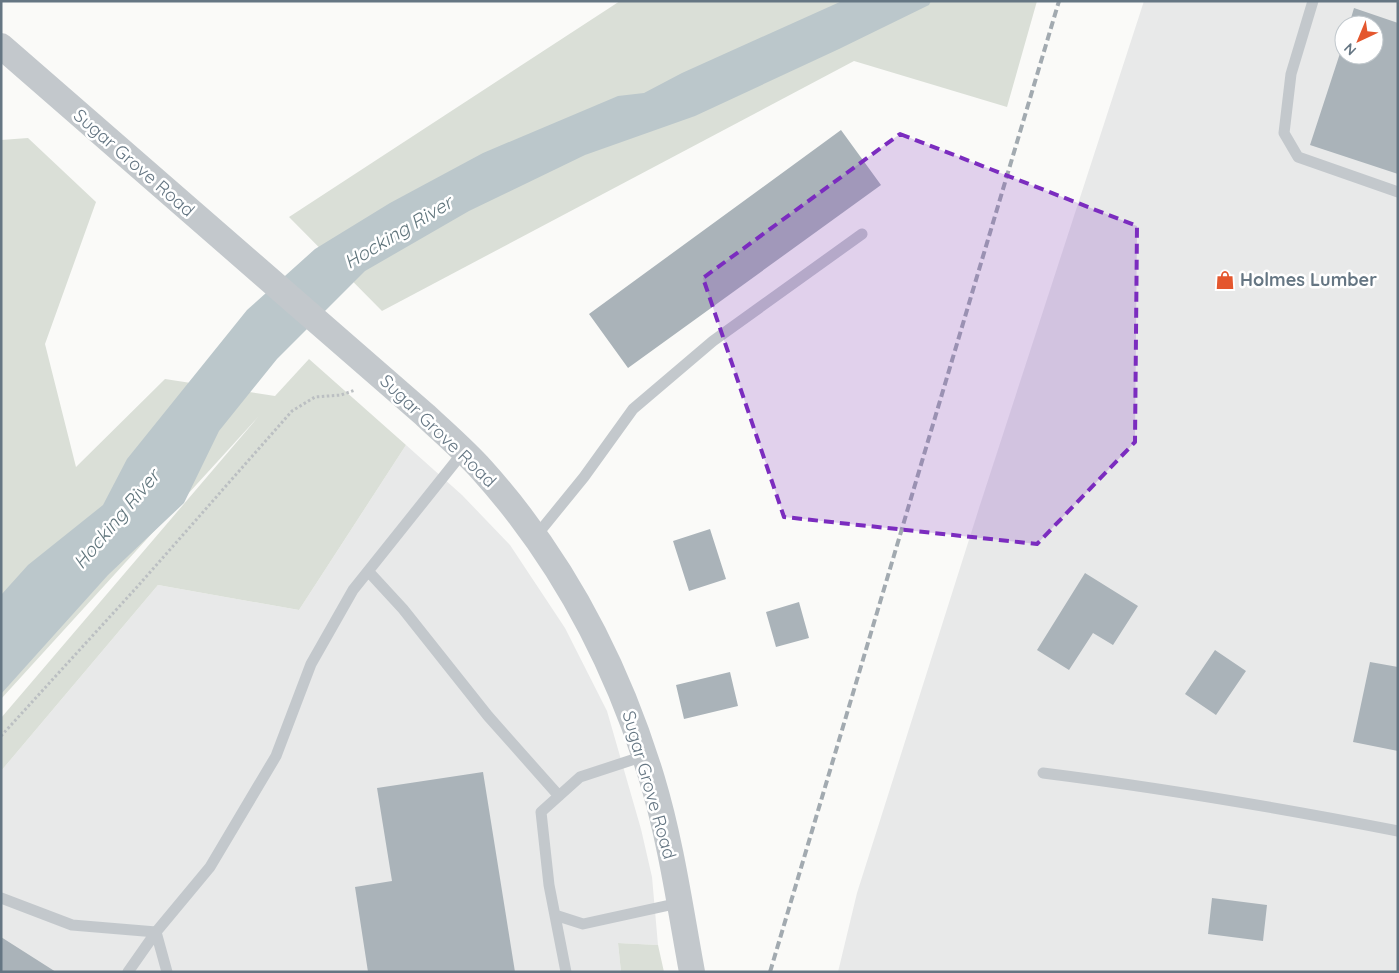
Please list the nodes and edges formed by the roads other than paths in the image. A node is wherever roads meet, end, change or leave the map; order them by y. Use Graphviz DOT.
graph roads {
  1 [pos="1313,1"];
  2 [pos="1,46"];
  3 [pos="1398,192"];
  4 [pos="862,234"];
  5 [pos="464,451"];
  6 [pos="536,536"];
  7 [pos="368,571"];
  8 [pos="644,756"];
  9 [pos="1043,773"];
  10 [pos="559,796"];
  11 [pos="1398,831"];
  12 [pos="1,898"];
  13 [pos="679,903"];
  14 [pos="555,915"];
  15 [pos="156,932"];
  16 [pos="128,972"];
  17 [pos="166,972"];
  18 [pos="566,972"];
  19 [pos="692,972"];
  1 -- 3 [label="lane"];
  2 -- 5 [label="street, Sugar Grove Road"];
  4 -- 6 [label="lane"];
  5 -- 6 [label="street, Sugar Grove Road"];
  5 -- 7 [label="lane"];
  6 -- 8 [label="street, Sugar Grove Road"];
  7 -- 10 [label="lane"];
  7 -- 15 [label="lane"];
  8 -- 10 [label="lane"];
  8 -- 13 [label="street, Sugar Grove Road"];
  9 -- 11 [label="lane"];
  10 -- 14 [label="lane"];
  12 -- 15 [label="lane"];
  13 -- 14 [label="lane"];
  13 -- 19 [label="street, Sugar Grove Road"];
  14 -- 18 [label="lane"];
  15 -- 16 [label="lane"];
  15 -- 17 [label="lane"];
}
